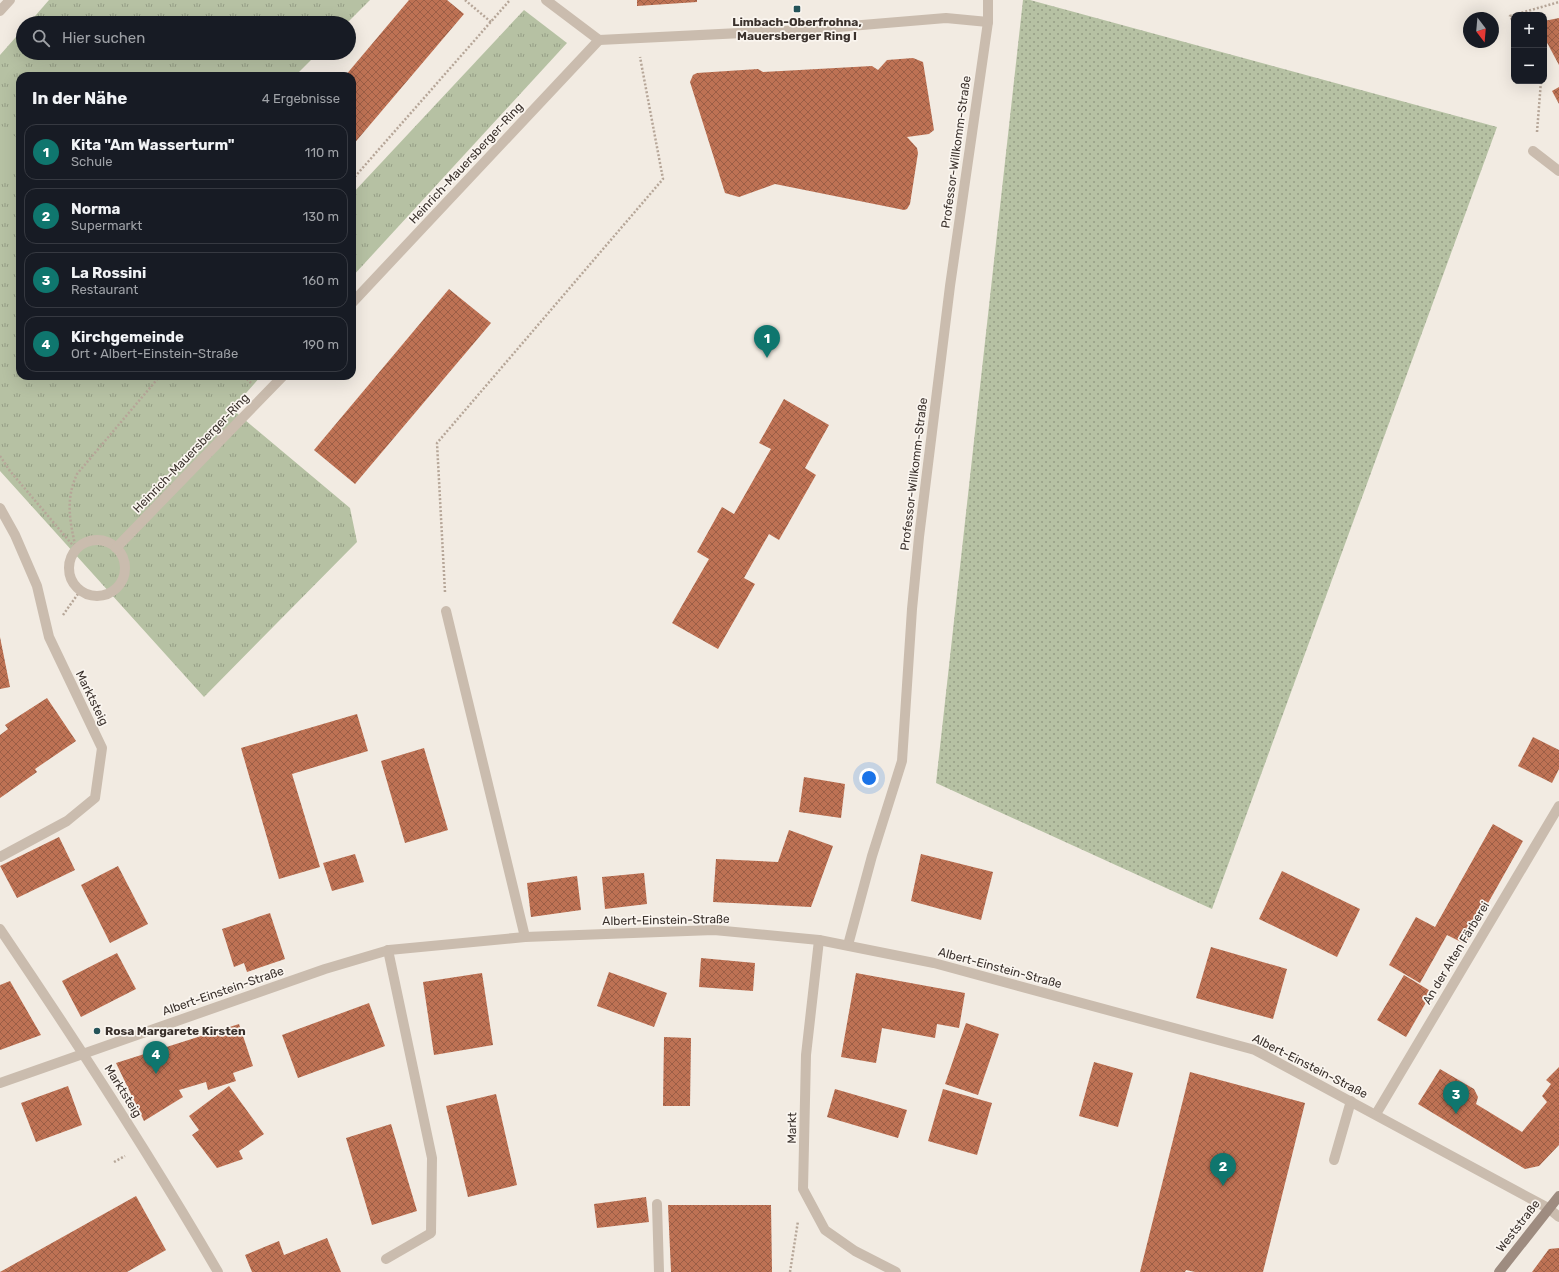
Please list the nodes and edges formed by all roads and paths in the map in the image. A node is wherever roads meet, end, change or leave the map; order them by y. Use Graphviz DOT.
graph roads {
  1 [pos="10,0"];
  2 [pos="465,0"];
  3 [pos="510,0"];
  4 [pos="546,0"];
  5 [pos="988,0"];
  6 [pos="1559,2"];
  7 [pos="0,11"];
  8 [pos="1524,12"];
  9 [pos="491,22"];
  10 [pos="988,22"];
  11 [pos="637,39"];
  12 [pos="599,40"];
  13 [pos="1541,84"];
  14 [pos="1533,151"];
  15 [pos="1559,171"];
  16 [pos="356,175"];
  17 [pos="356,299"];
  18 [pos="157,380"];
  19 [pos="279,380"];
  20 [pos="0,456"];
  21 [pos="0,508"];
  22 [pos="116,548"];
  23 [pos="76,549"];
  24 [pos="446,611"];
  25 [pos="1559,806"];
  26 [pos="0,857"];
  27 [pos="0,929"];
  28 [pos="525,937"];
  29 [pos="819,940"];
  30 [pos="848,945"];
  31 [pos="388,950"];
  32 [pos="84,1053"];
  33 [pos="0,1083"];
  34 [pos="1351,1101"];
  35 [pos="1376,1114"];
  36 [pos="1334,1160"];
  37 [pos="803,1189"];
  38 [pos="1559,1196"];
  39 [pos="657,1204"];
  40 [pos="1548,1208"];
  41 [pos="1559,1217"];
  42 [pos="386,1259"];
  43 [pos="218,1272"];
  44 [pos="659,1272"];
  45 [pos="790,1272"];
  46 [pos="896,1272"];
  47 [pos="1499,1272"];
  1 -- 7 [label="street"];
  2 -- 9 [label="path"];
  3 -- 9 [label="path"];
  4 -- 12 [label="street"];
  5 -- 10 [label="street, Professor-Willkomm-Straße"];
  6 -- 8 [label="path"];
  9 -- 16 [label="path"];
  10 -- 11 [label="street"];
  10 -- 30 [label="street, Professor-Willkomm-Straße"];
  11 -- 12 [label="street"];
  11 -- 24 [label="path"];
  12 -- 17 [label="street, Heinrich-Mauersberger-Ring"];
  13 -- 14 [label="path"];
  14 -- 15 [label="street"];
  18 -- 23 [label="path"];
  19 -- 22 [label="street, Heinrich-Mauersberger-Ring"];
  20 -- 23 [label="path"];
  21 -- 26 [label="street, Marktsteig"];
  22 -- 23 [label="street"];
  22 -- 23 [label="street"];
  24 -- 28 [label="street"];
  25 -- 35 [label="street, An der Alten Färberei"];
  27 -- 32 [label="street, Marktsteig"];
  28 -- 29 [label="street, Albert-Einstein-Straße"];
  28 -- 31 [label="street, Albert-Einstein-Straße"];
  29 -- 30 [label="street, Albert-Einstein-Straße"];
  29 -- 37 [label="street, Markt"];
  30 -- 34 [label="street, Albert-Einstein-Straße"];
  31 -- 32 [label="street, Albert-Einstein-Straße"];
  31 -- 42 [label="street"];
  32 -- 33 [label="street, Albert-Einstein-Straße"];
  32 -- 43 [label="street, Marktsteig"];
  34 -- 35 [label="street, Albert-Einstein-Straße"];
  34 -- 36 [label="street"];
  35 -- 40 [label="street, Albert-Einstein-Straße"];
  37 -- 45 [label="path"];
  37 -- 46 [label="street, Markt"];
  38 -- 40 [label="main road, Weststraße"];
  39 -- 44 [label="street"];
  40 -- 41 [label="street, Albert-Einstein-Straße"];
  40 -- 47 [label="main road, Weststraße"];
}
